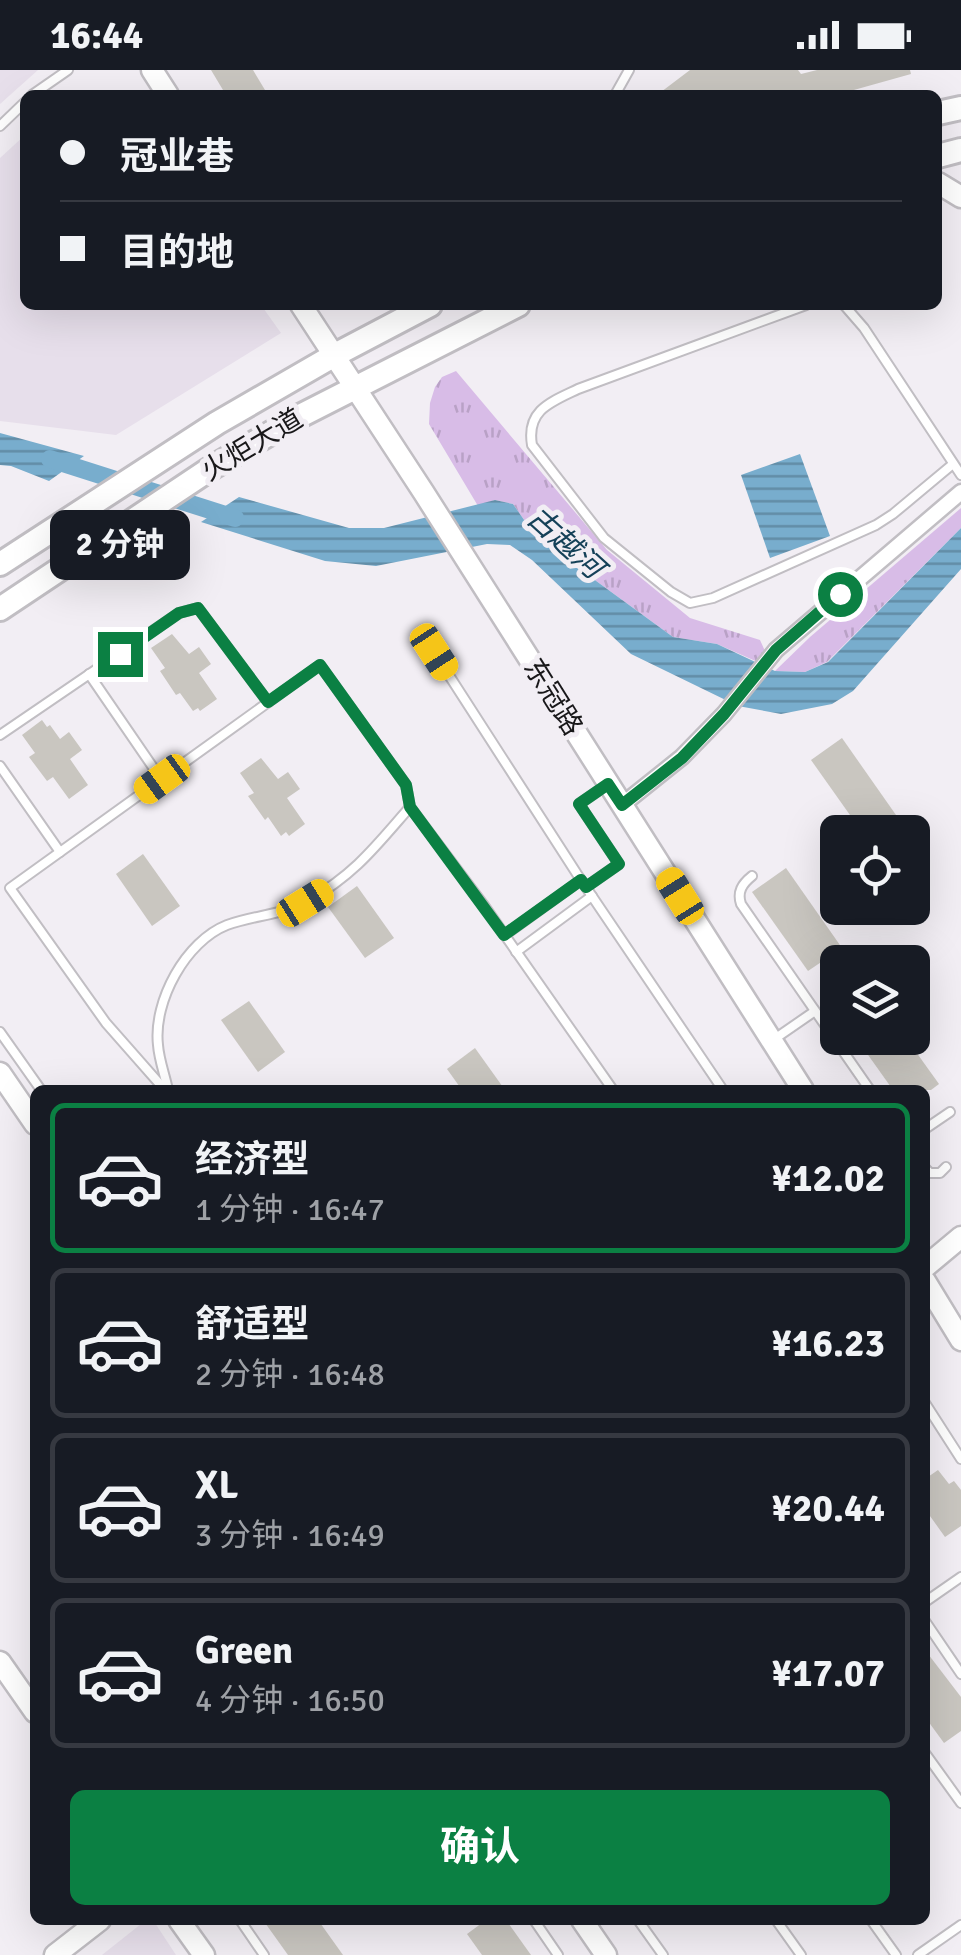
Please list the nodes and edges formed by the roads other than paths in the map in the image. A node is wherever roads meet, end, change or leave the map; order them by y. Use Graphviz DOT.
graph roads {
  1 [pos="68,70"];
  2 [pos="39,90"];
  3 [pos="20,107"];
  4 [pos="0,126"];
  5 [pos="304,310"];
  6 [pos="420,310"];
  7 [pos="508,310"];
  8 [pos="792,310"];
  9 [pos="848,310"];
  10 [pos="332,356"];
  11 [pos="356,388"];
  12 [pos="953,464"];
  13 [pos="961,476"];
  14 [pos="961,492"];
  15 [pos="1,562"];
  16 [pos="0,609"];
  17 [pos="434,652"];
  18 [pos="90,674"];
  19 [pos="268,702"];
  20 [pos="0,734"];
  21 [pos="0,766"];
  22 [pos="162,779"];
  23 [pos="608,784"];
  24 [pos="622,805"];
  25 [pos="410,807"];
  26 [pos="60,852"];
  27 [pos="752,876"];
  28 [pos="583,884"];
  29 [pos="592,896"];
  30 [pos="504,935"];
  31 [pos="516,952"];
  32 [pos="815,1011"];
  33 [pos="0,1032"];
  34 [pos="772,1041"];
  35 [pos="0,1073"];
  36 [pos="38,1085"];
  37 [pos="162,1085"];
  38 [pos="166,1085"];
  39 [pos="609,1085"];
  40 [pos="721,1085"];
  41 [pos="801,1085"];
  42 [pos="867,1085"];
  43 [pos="950,1112"];
  44 [pos="30,1117"];
  45 [pos="930,1126"];
  46 [pos="946,1167"];
  47 [pos="930,1173"];
  48 [pos="961,1236"];
  49 [pos="930,1263"];
  50 [pos="930,1289"];
  51 [pos="961,1340"];
  52 [pos="930,1411"];
  53 [pos="961,1459"];
  54 [pos="961,1578"];
  55 [pos="930,1599"];
  56 [pos="930,1629"];
  57 [pos="0,1662"];
  58 [pos="961,1674"];
  59 [pos="30,1705"];
  60 [pos="930,1760"];
  61 [pos="961,1803"];
  62 [pos="94,1925"];
  63 [pos="183,1925"];
  64 [pos="243,1925"];
  65 [pos="537,1925"];
  66 [pos="585,1925"];
  67 [pos="642,1925"];
  68 [pos="780,1925"];
  69 [pos="875,1925"];
  70 [pos="961,1925"];
  71 [pos="55,1955"];
  72 [pos="204,1955"];
  73 [pos="264,1955"];
  74 [pos="558,1955"];
  75 [pos="606,1955"];
  76 [pos="663,1955"];
  77 [pos="801,1955"];
  78 [pos="896,1955"];
  79 [pos="918,1955"];
  1 -- 2 [label="lane"];
  3 -- 4 [label="lane"];
  5 -- 10 [label="main road, 东冠路"];
  6 -- 10 [label="main road, 火炬大道"];
  7 -- 11 [label="main road, 火炬大道"];
  8 -- 12 [label="lane"];
  9 -- 12 [label="lane"];
  10 -- 11 [label="main road, 东冠路"];
  10 -- 15 [label="main road, 火炬大道"];
  11 -- 16 [label="main road, 火炬大道"];
  11 -- 23 [label="main road, 东冠路"];
  12 -- 13 [label="lane"];
  14 -- 24 [label="street"];
  17 -- 28 [label="lane"];
  18 -- 19 [label="lane"];
  18 -- 20 [label="lane"];
  18 -- 22 [label="lane"];
  19 -- 22 [label="lane"];
  19 -- 25 [label="lane"];
  21 -- 26 [label="lane"];
  22 -- 26 [label="lane"];
  23 -- 24 [label="main road, 东冠路"];
  23 -- 28 [label="lane"];
  24 -- 34 [label="main road, 东冠路"];
  25 -- 30 [label="lane"];
  25 -- 38 [label="lane"];
  26 -- 37 [label="lane"];
  27 -- 32 [label="lane"];
  28 -- 29 [label="lane"];
  28 -- 30 [label="lane"];
  29 -- 31 [label="lane"];
  29 -- 40 [label="lane"];
  30 -- 31 [label="lane"];
  31 -- 39 [label="lane"];
  32 -- 34 [label="lane"];
  32 -- 42 [label="lane"];
  33 -- 36 [label="lane"];
  34 -- 41 [label="main road, 东冠路"];
  35 -- 44 [label="main road"];
  43 -- 45 [label="lane"];
  46 -- 47 [label="lane"];
  48 -- 49 [label="main road"];
  50 -- 51 [label="main road"];
  52 -- 53 [label="lane"];
  54 -- 55 [label="lane"];
  56 -- 58 [label="lane"];
  57 -- 59 [label="main road"];
  60 -- 61 [label="lane"];
  62 -- 71 [label="main road"];
  63 -- 72 [label="main road"];
  64 -- 73 [label="lane"];
  65 -- 74 [label="lane"];
  66 -- 75 [label="main road"];
  67 -- 76 [label="lane"];
  68 -- 77 [label="lane"];
  69 -- 78 [label="lane"];
  70 -- 79 [label="lane"];
}
